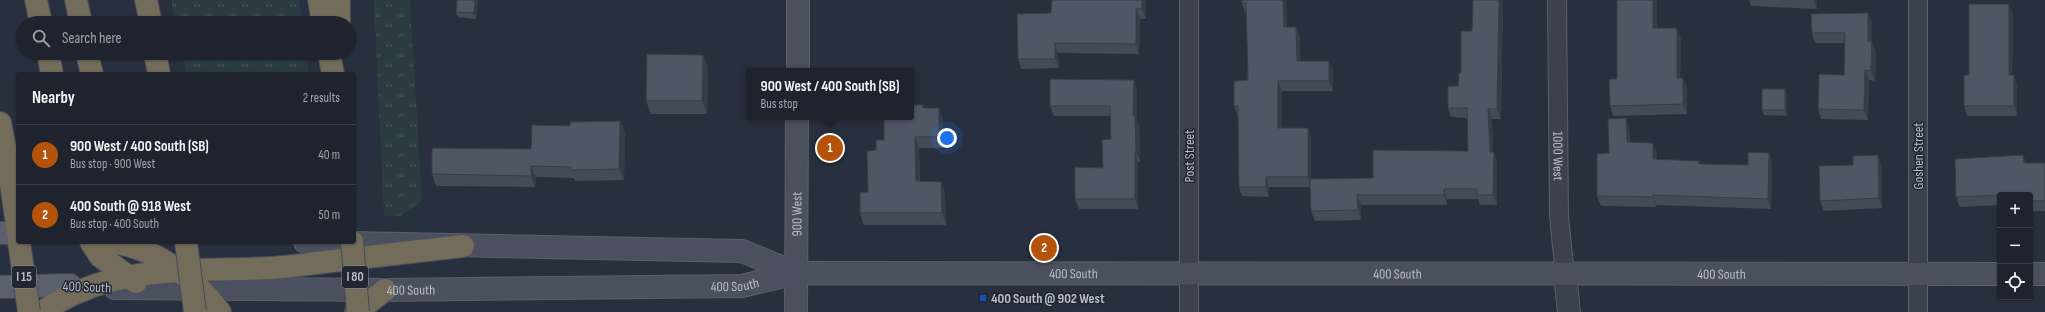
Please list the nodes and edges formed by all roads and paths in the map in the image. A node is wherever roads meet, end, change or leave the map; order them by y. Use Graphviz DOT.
graph roads {
  1 [pos="36,0"];
  2 [pos="76,0"];
  3 [pos="319,0"];
  4 [pos="339,0"];
  5 [pos="798,0"];
  6 [pos="1189,0"];
  7 [pos="1558,0"];
  8 [pos="1918,0"];
  9 [pos="39,16"];
  10 [pos="79,16"];
  11 [pos="322,16"];
  12 [pos="339,16"];
  13 [pos="49,60"];
  14 [pos="89,60"];
  15 [pos="157,60"];
  16 [pos="330,60"];
  17 [pos="339,60"];
  18 [pos="798,68"];
  19 [pos="52,72"];
  20 [pos="92,72"];
  21 [pos="159,72"];
  22 [pos="333,72"];
  23 [pos="339,72"];
  24 [pos="797,120"];
  25 [pos="0,123"];
  26 [pos="16,219"];
  27 [pos="0,233"];
  28 [pos="16,233"];
  29 [pos="356,243"];
  30 [pos="19,244"];
  31 [pos="100,244"];
  32 [pos="186,244"];
  33 [pos="352,244"];
  34 [pos="463,246"];
  35 [pos="113,247"];
  36 [pos="176,270"];
  37 [pos="796,273"];
  38 [pos="1189,274"];
  39 [pos="1565,274"];
  40 [pos="1918,274"];
  41 [pos="1997,274"];
  42 [pos="2033,274"];
  43 [pos="2045,274"];
  44 [pos="137,283"];
  45 [pos="80,286"];
  46 [pos="0,287"];
  47 [pos="200,290"];
  48 [pos="384,290"];
  49 [pos="29,312"];
  50 [pos="42,312"];
  51 [pos="195,312"];
  52 [pos="220,312"];
  53 [pos="357,312"];
  54 [pos="796,312"];
  55 [pos="1189,312"];
  56 [pos="1569,312"];
  57 [pos="1918,312"];
  1 -- 9 [label="highway"];
  2 -- 10 [label="highway"];
  3 -- 11 [label="highway"];
  4 -- 12 [label="highway"];
  5 -- 18 [label="main road"];
  6 -- 38 [label="street, Post Street"];
  7 -- 39 [label="street, 1000 West"];
  8 -- 40 [label="street, Goshen Street"];
  13 -- 19 [label="highway"];
  14 -- 20 [label="highway"];
  15 -- 21 [label="highway"];
  16 -- 22 [label="highway"];
  17 -- 23 [label="highway"];
  24 -- 37 [label="main road, 900 West"];
  25 -- 26 [label="highway"];
  27 -- 28 [label="main road"];
  29 -- 34 [label="main road, 400 South"];
  30 -- 49 [label="highway, I 15, bridge"];
  31 -- 35 [label="highway"];
  32 -- 51 [label="highway, bridge"];
  33 -- 53 [label="highway, I 80, bridge"];
  34 -- 36 [label="highway"];
  34 -- 37 [label="main road, 400 South"];
  35 -- 36 [label="highway"];
  35 -- 44 [label="highway"];
  35 -- 45 [label="highway"];
  36 -- 44 [label="highway"];
  36 -- 47 [label="highway"];
  37 -- 38 [label="main road, 400 South"];
  37 -- 48 [label="main road, 400 South"];
  37 -- 54 [label="main road, 900 West"];
  38 -- 39 [label="main road, 400 South"];
  38 -- 55 [label="street, Post Street"];
  39 -- 40 [label="main road, 400 South"];
  39 -- 56 [label="street, 1000 West"];
  40 -- 41 [label="main road, 400 South"];
  40 -- 57 [label="street, Goshen Street"];
  42 -- 43 [label="main road"];
  44 -- 45 [label="highway"];
  44 -- 47 [label="main road, 400 South"];
  45 -- 46 [label="main road, 400 South"];
  45 -- 50 [label="highway"];
  47 -- 48 [label="main road, 400 South"];
  47 -- 52 [label="highway"];
  48 -- 53 [label="highway"];
}
